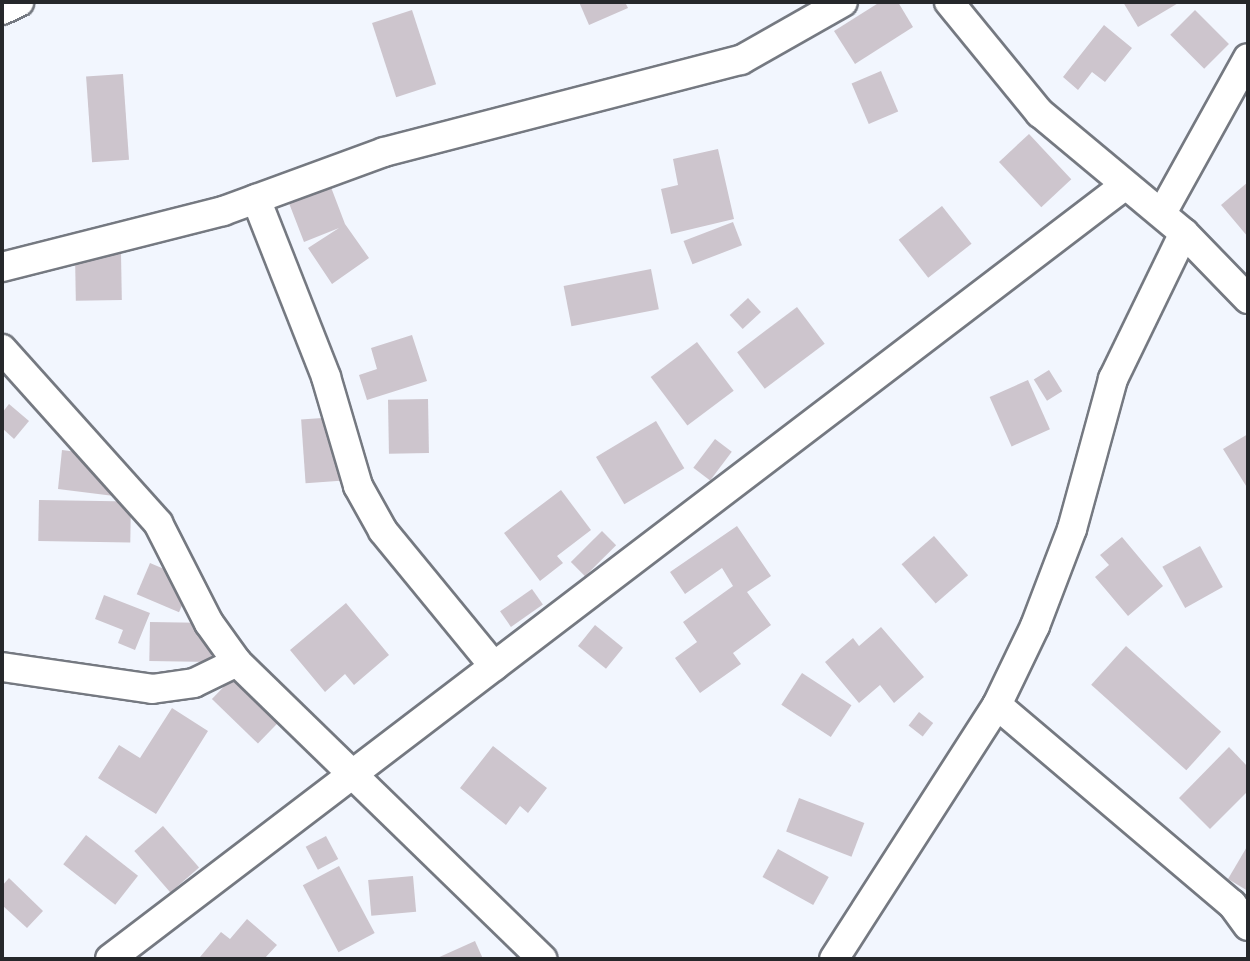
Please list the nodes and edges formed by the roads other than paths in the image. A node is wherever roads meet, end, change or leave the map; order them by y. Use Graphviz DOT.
graph roads {
  1 [pos="19,2"];
  2 [pos="843,2"];
  3 [pos="949,2"];
  4 [pos="2,10"];
  5 [pos="1248,58"];
  6 [pos="1124,186"];
  7 [pos="256,199"];
  8 [pos="1162,213"];
  9 [pos="1184,233"];
  10 [pos="2,267"];
  11 [pos="1248,299"];
  12 [pos="2,349"];
  13 [pos="237,662"];
  14 [pos="494,666"];
  15 [pos="2,667"];
  16 [pos="997,705"];
  17 [pos="350,776"];
  18 [pos="1248,926"];
  19 [pos="110,959"];
  20 [pos="542,959"];
  21 [pos="834,959"];
  1 -- 4 [label="street"];
  2 -- 7 [label="street"];
  3 -- 6 [label="street"];
  5 -- 8 [label="street"];
  6 -- 8 [label="street"];
  6 -- 14 [label="street"];
  7 -- 10 [label="street"];
  7 -- 14 [label="street"];
  8 -- 9 [label="street"];
  9 -- 11 [label="street"];
  9 -- 16 [label="street"];
  12 -- 13 [label="street"];
  13 -- 15 [label="street"];
  13 -- 17 [label="street"];
  14 -- 17 [label="street"];
  16 -- 18 [label="street"];
  16 -- 21 [label="street"];
  17 -- 19 [label="street"];
  17 -- 20 [label="street"];
}
